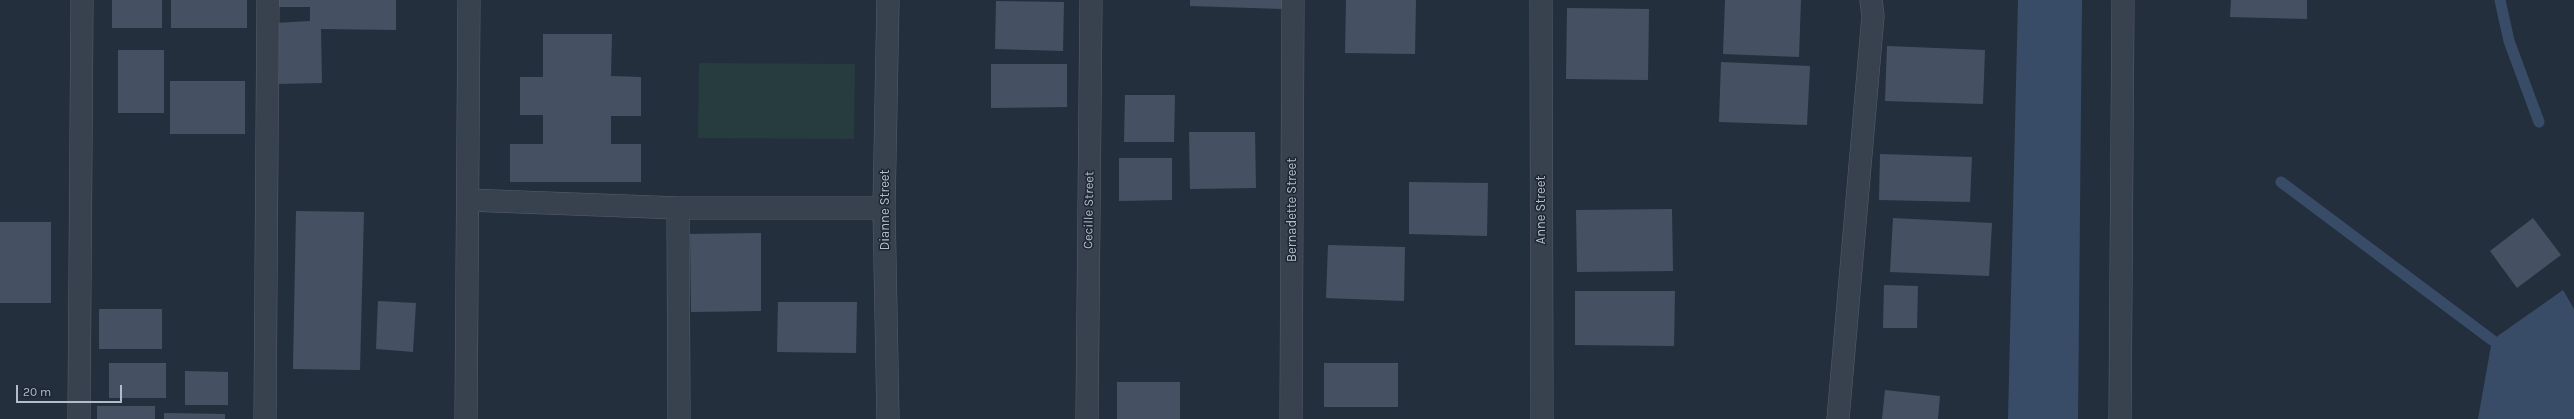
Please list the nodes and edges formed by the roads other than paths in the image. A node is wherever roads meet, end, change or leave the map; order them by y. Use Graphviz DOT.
graph roads {
  1 [pos="82,0"];
  2 [pos="268,0"];
  3 [pos="469,0"];
  4 [pos="888,0"];
  5 [pos="1091,0"];
  6 [pos="1293,0"];
  7 [pos="1541,0"];
  8 [pos="1871,0"];
  9 [pos="2123,0"];
  10 [pos="468,200"];
  11 [pos="678,208"];
  12 [pos="884,208"];
  13 [pos="79,419"];
  14 [pos="265,419"];
  15 [pos="466,419"];
  16 [pos="679,419"];
  17 [pos="888,419"];
  18 [pos="1087,419"];
  19 [pos="1291,419"];
  20 [pos="1542,419"];
  21 [pos="1838,419"];
  22 [pos="2120,419"];
  1 -- 13 [label="street"];
  2 -- 14 [label="street"];
  3 -- 10 [label="street"];
  4 -- 12 [label="street, Dianne Street"];
  5 -- 18 [label="street, Cecille Street"];
  6 -- 19 [label="street, Bernadette Street"];
  7 -- 20 [label="street, Anne Street"];
  8 -- 21 [label="street"];
  9 -- 22 [label="street"];
  10 -- 11 [label="street"];
  10 -- 15 [label="street"];
  11 -- 12 [label="street"];
  11 -- 16 [label="street"];
  12 -- 17 [label="street, Dianne Street"];
}
